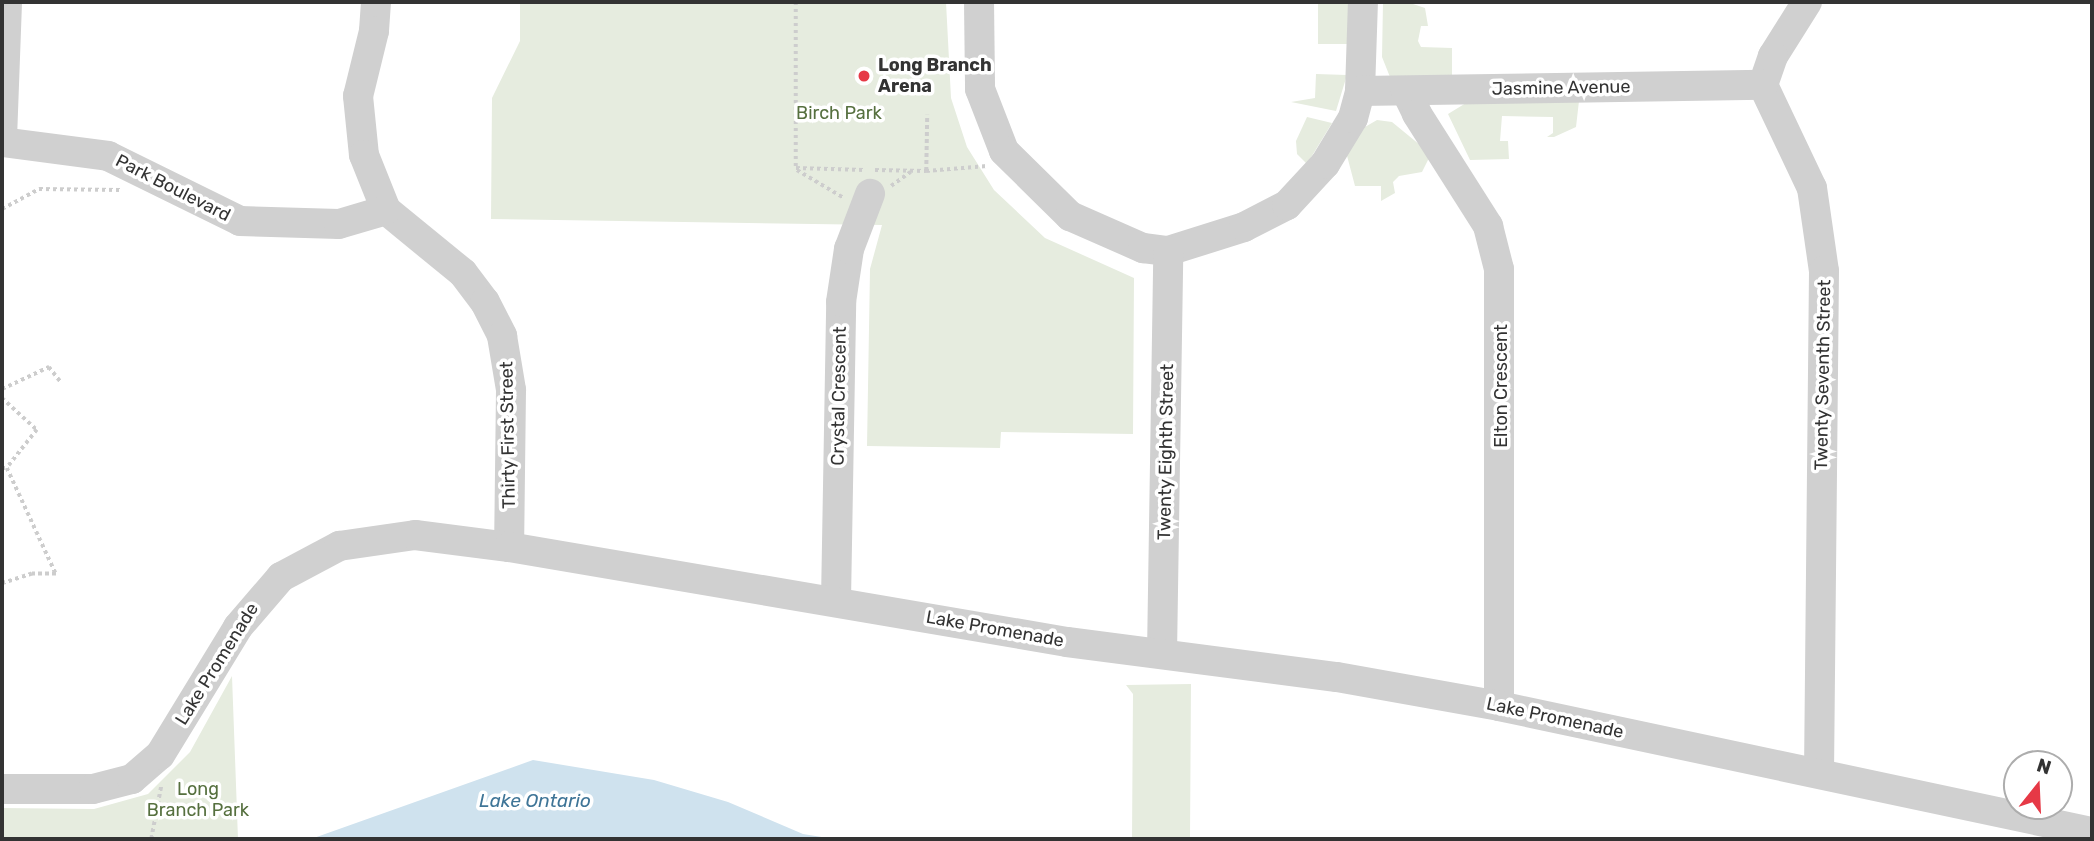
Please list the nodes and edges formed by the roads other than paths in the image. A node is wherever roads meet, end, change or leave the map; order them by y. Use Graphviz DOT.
graph roads {
  1 [pos="7,2"];
  2 [pos="376,2"];
  3 [pos="979,2"];
  4 [pos="1363,2"];
  5 [pos="1807,2"];
  6 [pos="1763,85"];
  7 [pos="1360,91"];
  8 [pos="1406,91"];
  9 [pos="2,140"];
  10 [pos="867,201"];
  11 [pos="386,210"];
  12 [pos="1168,251"];
  13 [pos="509,547"];
  14 [pos="836,601"];
  15 [pos="1162,654"];
  16 [pos="1499,706"];
  17 [pos="1819,772"];
  18 [pos="2,789"];
  19 [pos="2092,832"];
  1 -- 9 [label="street"];
  2 -- 11 [label="street, Thirty First Street"];
  3 -- 12 [label="street"];
  4 -- 7 [label="street"];
  5 -- 6 [label="street"];
  6 -- 8 [label="street, Jasmine Avenue"];
  6 -- 17 [label="street, Twenty Seventh Street"];
  7 -- 8 [label="street, Jasmine Avenue"];
  7 -- 12 [label="street"];
  8 -- 16 [label="street, Elton Crescent"];
  9 -- 11 [label="street, Park Boulevard"];
  10 -- 14 [label="street, Crystal Crescent"];
  11 -- 13 [label="street, Thirty First Street"];
  12 -- 15 [label="street, Twenty Eighth Street"];
  13 -- 14 [label="street, Lake Promenade"];
  13 -- 18 [label="street, Lake Promenade"];
  14 -- 15 [label="street, Lake Promenade"];
  15 -- 16 [label="street, Lake Promenade"];
  16 -- 17 [label="street, Lake Promenade"];
  17 -- 19 [label="street, Lake Promenade"];
}
